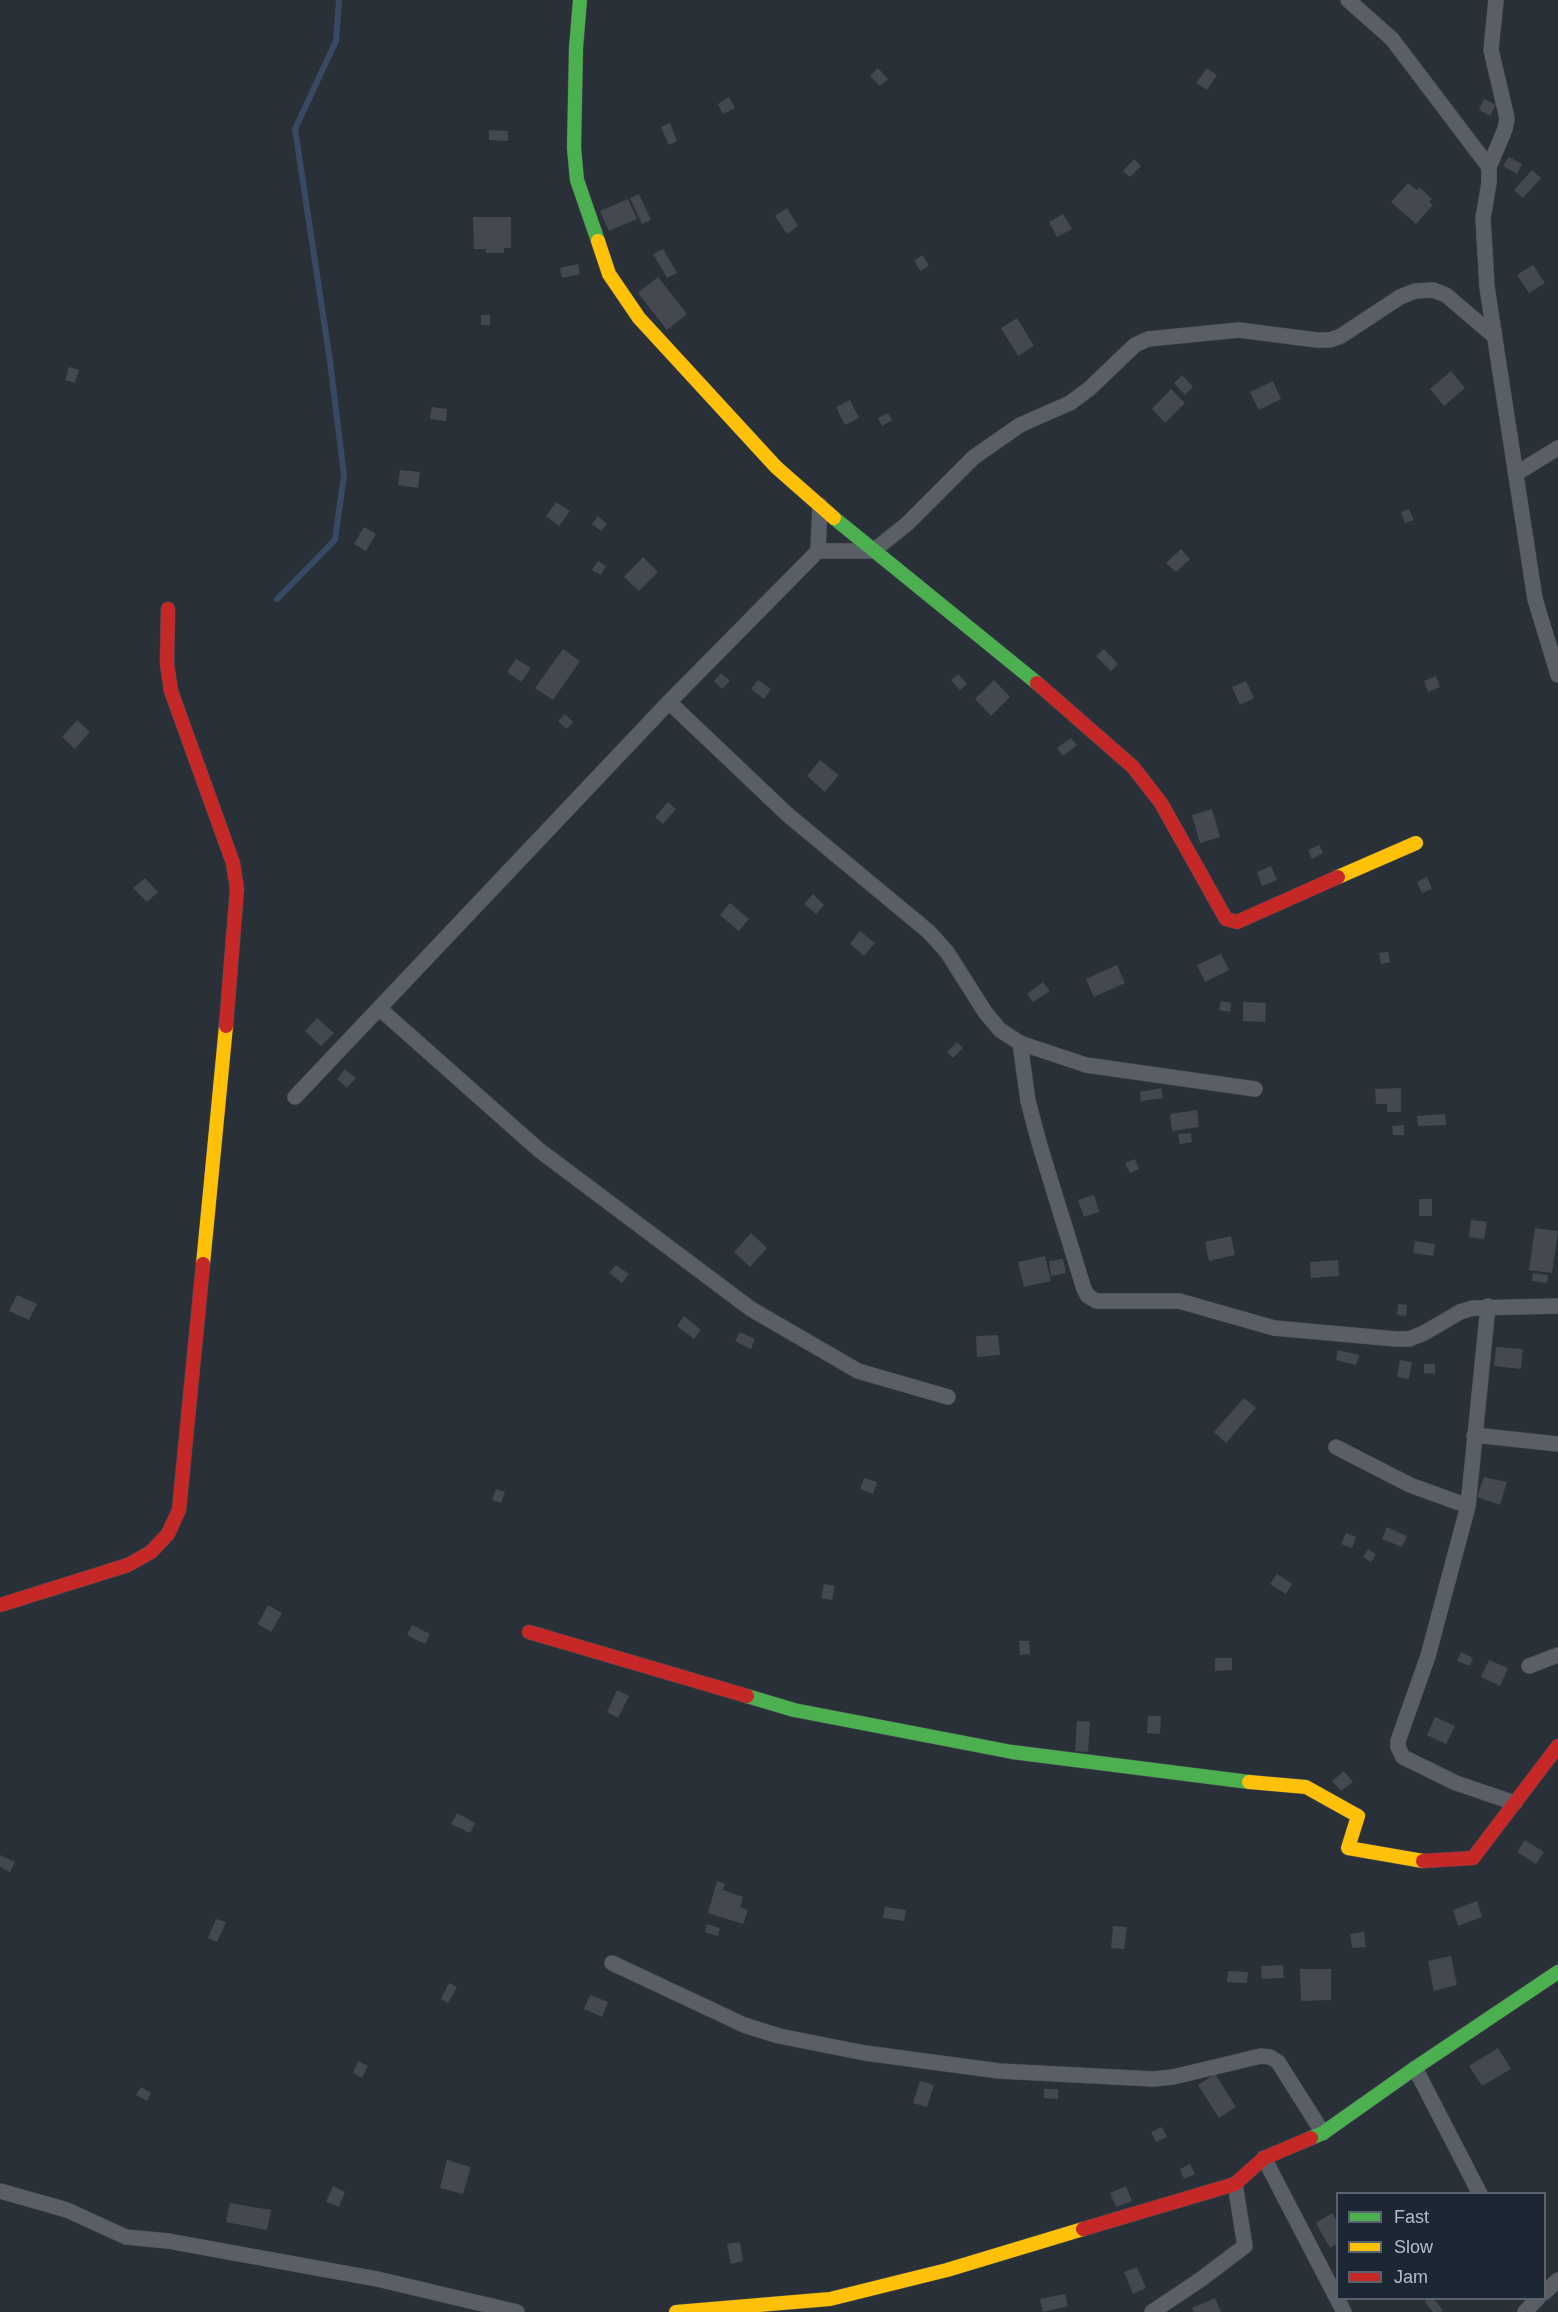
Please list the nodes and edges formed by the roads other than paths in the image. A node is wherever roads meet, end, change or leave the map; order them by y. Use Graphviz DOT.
graph roads {
  1 [pos="580,0"];
  2 [pos="1347,0"];
  3 [pos="1496,0"];
  4 [pos="1489,166"];
  5 [pos="1494,336"];
  6 [pos="1558,448"];
  7 [pos="1517,472"];
  8 [pos="820,505"];
  9 [pos="818,551"];
  10 [pos="873,551"];
  11 [pos="168,609"];
  12 [pos="1558,675"];
  13 [pos="669,702"];
  14 [pos="1416,843"];
  15 [pos="380,1009"];
  16 [pos="1020,1043"];
  17 [pos="1255,1089"];
  18 [pos="295,1097"];
  19 [pos="1488,1306"];
  20 [pos="1558,1306"];
  21 [pos="948,1396"];
  22 [pos="1474,1436"];
  23 [pos="1558,1444"];
  24 [pos="1336,1447"];
  25 [pos="1468,1506"];
  26 [pos="0,1605"];
  27 [pos="529,1632"];
  28 [pos="1558,1655"];
  29 [pos="1529,1666"];
  30 [pos="1558,1746"];
  31 [pos="1515,1803"];
  32 [pos="612,1964"];
  33 [pos="1558,1972"];
  34 [pos="1415,2068"];
  35 [pos="1323,2133"];
  36 [pos="1264,2158"];
  37 [pos="1235,2184"];
  38 [pos="0,2191"];
  39 [pos="1479,2192"];
  40 [pos="1558,2280"];
  41 [pos="1546,2292"];
  42 [pos="1336,2297"];
  43 [pos="1536,2300"];
  44 [pos="517,2312"];
  45 [pos="676,2312"];
  46 [pos="1152,2312"];
  47 [pos="1525,2312"];
  1 -- 8 [label="street"];
  2 -- 4 [label="street"];
  3 -- 4 [label="street"];
  4 -- 5 [label="street"];
  5 -- 7 [label="street"];
  5 -- 10 [label="street"];
  6 -- 7 [label="street"];
  7 -- 12 [label="street"];
  8 -- 9 [label="street"];
  8 -- 10 [label="street"];
  9 -- 10 [label="street"];
  9 -- 13 [label="street"];
  10 -- 14 [label="street"];
  11 -- 26 [label="street"];
  13 -- 15 [label="street"];
  13 -- 16 [label="street"];
  15 -- 18 [label="street"];
  15 -- 21 [label="street"];
  16 -- 17 [label="street"];
  16 -- 19 [label="street"];
  19 -- 20 [label="street"];
  19 -- 22 [label="street"];
  22 -- 23 [label="street"];
  22 -- 25 [label="street"];
  24 -- 25 [label="street"];
  25 -- 31 [label="street"];
  27 -- 31 [label="street"];
  28 -- 29 [label="street"];
  30 -- 31 [label="street"];
  32 -- 35 [label="street"];
  33 -- 34 [label="street"];
  34 -- 35 [label="street"];
  34 -- 39 [label="street"];
  35 -- 36 [label="street"];
  36 -- 37 [label="street"];
  36 -- 42 [label="street"];
  37 -- 45 [label="street"];
  37 -- 46 [label="street"];
  38 -- 44 [label="street"];
  40 -- 41 [label="street"];
  43 -- 47 [label="street"];
}
